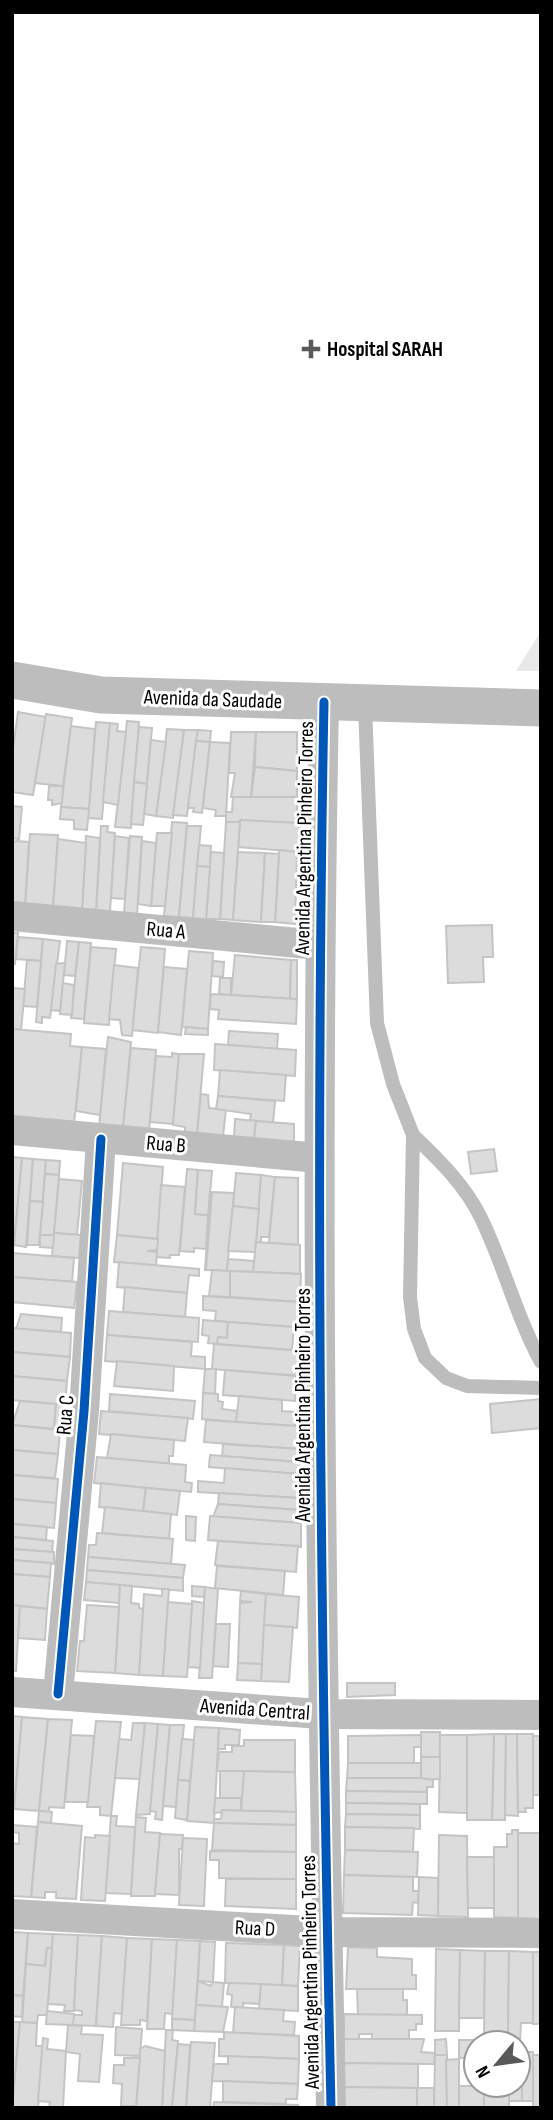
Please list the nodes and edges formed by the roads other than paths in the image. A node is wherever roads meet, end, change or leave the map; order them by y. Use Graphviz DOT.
graph roads {
  1 [pos="12,680"];
  2 [pos="324,702"];
  3 [pos="365,705"];
  4 [pos="541,708"];
  5 [pos="12,916"];
  6 [pos="319,945"];
  7 [pos="12,1130"];
  8 [pos="413,1135"];
  9 [pos="101,1139"];
  10 [pos="319,1158"];
  11 [pos="541,1362"];
  12 [pos="541,1388"];
  13 [pos="12,1692"];
  14 [pos="58,1694"];
  15 [pos="321,1714"];
  16 [pos="541,1715"];
  17 [pos="12,1914"];
  18 [pos="327,1932"];
  19 [pos="541,1933"];
  20 [pos="331,2108"];
  1 -- 2 [label="street, Avenida da Saudade"];
  2 -- 3 [label="street, Avenida da Saudade"];
  2 -- 6 [label="street, Avenida Argentina Pinheiro Torres"];
  3 -- 4 [label="street, Avenida da Saudade"];
  3 -- 8 [label="lane"];
  5 -- 6 [label="street, Rua A"];
  6 -- 10 [label="street, Avenida Argentina Pinheiro Torres"];
  7 -- 9 [label="street, Rua B"];
  8 -- 11 [label="lane"];
  8 -- 12 [label="lane"];
  9 -- 10 [label="street, Rua B"];
  9 -- 14 [label="street, Rua C"];
  10 -- 15 [label="street, Avenida Argentina Pinheiro Torres"];
  13 -- 14 [label="street, Avenida Central"];
  14 -- 15 [label="street, Avenida Central"];
  15 -- 16 [label="street, Avenida Central"];
  15 -- 18 [label="street, Avenida Argentina Pinheiro Torres"];
  17 -- 18 [label="street, Rua D"];
  18 -- 19 [label="street, Rua D"];
  18 -- 20 [label="street, Avenida Argentina Pinheiro Torres"];
}
